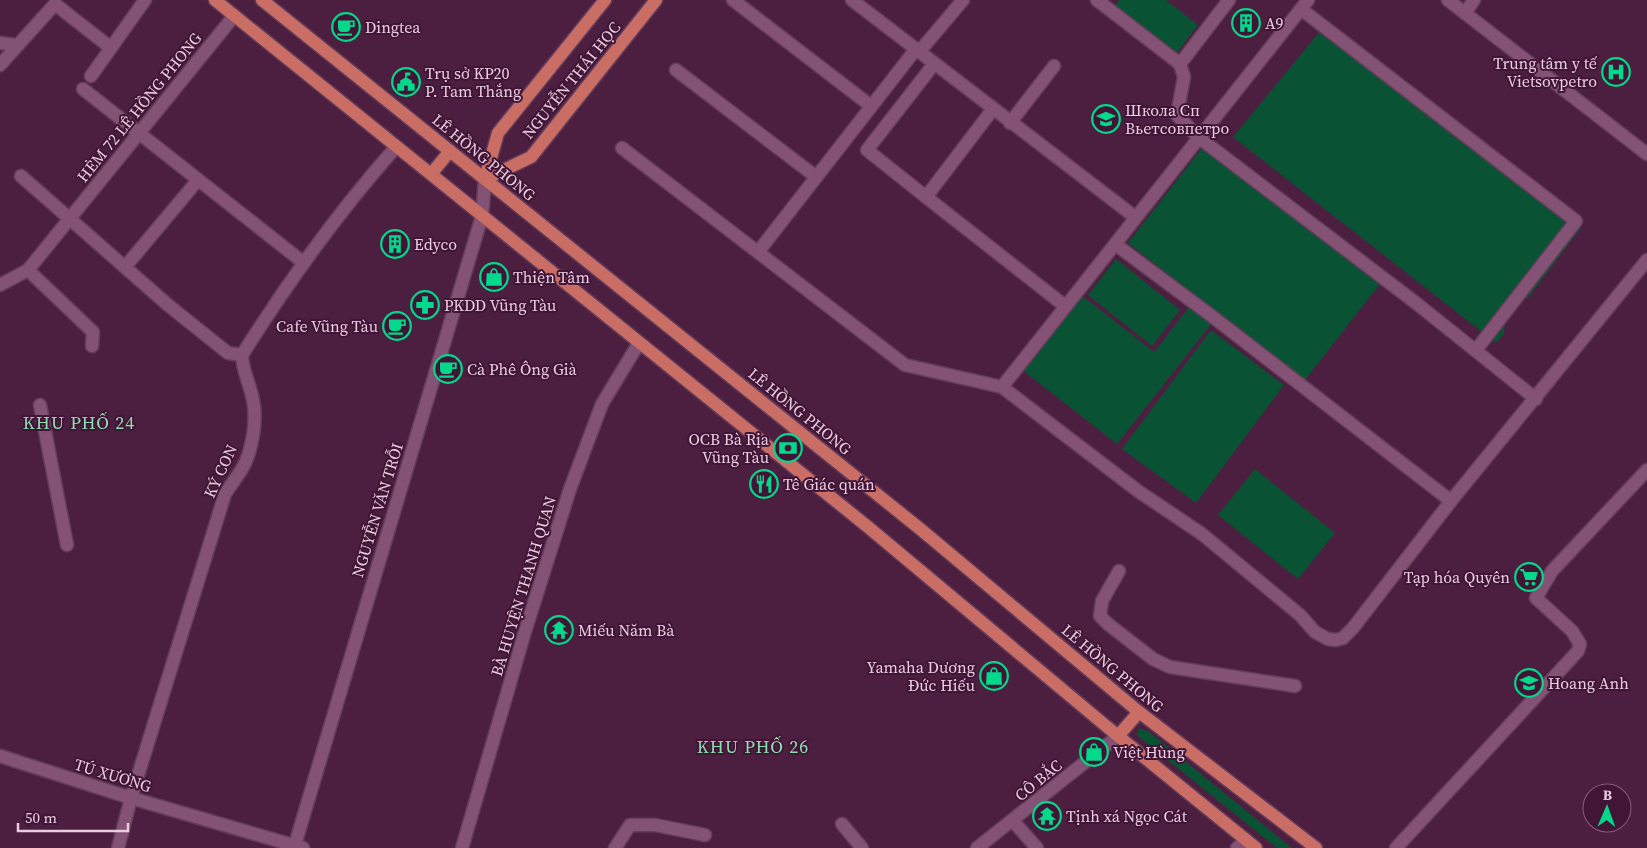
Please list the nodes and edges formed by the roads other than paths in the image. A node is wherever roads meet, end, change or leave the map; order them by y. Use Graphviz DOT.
graph roads {
  1 [pos="145,0"];
  2 [pos="215,0"];
  3 [pos="262,0"];
  4 [pos="605,0"];
  5 [pos="656,0"];
  6 [pos="733,0"];
  7 [pos="852,0"];
  8 [pos="963,0"];
  9 [pos="1097,0"];
  10 [pos="1229,0"];
  11 [pos="1448,0"];
  12 [pos="1474,0"];
  13 [pos="1304,4"];
  14 [pos="1465,13"];
  15 [pos="234,16"];
  16 [pos="0,42"];
  17 [pos="15,46"];
  18 [pos="111,48"];
  19 [pos="917,51"];
  20 [pos="0,64"];
  21 [pos="934,64"];
  22 [pos="1180,64"];
  23 [pos="1054,66"];
  24 [pos="676,70"];
  25 [pos="91,76"];
  26 [pos="83,89"];
  27 [pos="871,106"];
  28 [pos="993,109"];
  29 [pos="1010,122"];
  30 [pos="139,133"];
  31 [pos="1198,137"];
  32 [pos="396,147"];
  33 [pos="622,148"];
  34 [pos="450,151"];
  35 [pos="1647,154"];
  36 [pos="430,174"];
  37 [pos="21,176"];
  38 [pos="816,176"];
  39 [pos="485,179"];
  40 [pos="198,180"];
  41 [pos="926,197"];
  42 [pos="482,216"];
  43 [pos="1134,217"];
  44 [pos="69,219"];
  45 [pos="1115,244"];
  46 [pos="758,252"];
  47 [pos="1647,260"];
  48 [pos="304,263"];
  49 [pos="125,267"];
  50 [pos="28,270"];
  51 [pos="0,286"];
  52 [pos="1065,306"];
  53 [pos="639,342"];
  54 [pos="92,346"];
  55 [pos="1476,350"];
  56 [pos="242,355"];
  57 [pos="1002,387"];
  58 [pos="1536,399"];
  59 [pos="40,405"];
  60 [pos="1647,470"];
  61 [pos="1452,501"];
  62 [pos="67,545"];
  63 [pos="1119,571"];
  64 [pos="1294,686"];
  65 [pos="1139,712"];
  66 [pos="1118,736"];
  67 [pos="0,756"];
  68 [pos="131,798"];
  69 [pos="1013,821"];
  70 [pos="842,824"];
  71 [pos="705,835"];
  72 [pos="1246,845"];
  73 [pos="297,847"];
  74 [pos="118,848"];
  75 [pos="462,848"];
  76 [pos="615,848"];
  77 [pos="862,848"];
  78 [pos="977,848"];
  79 [pos="1037,848"];
  80 [pos="1316,848"];
  81 [pos="1396,848"];
  1 -- 18 [label="street"];
  2 -- 15 [label="main road"];
  3 -- 34 [label="main road, LÊ HỒNG PHONG"];
  4 -- 39 [label="main road, NGUYỄN THÁI HỌC"];
  5 -- 39 [label="main road, NGUYỄN THÁI HỌC"];
  6 -- 27 [label="street"];
  7 -- 19 [label="street"];
  8 -- 19 [label="street"];
  9 -- 22 [label="street"];
  10 -- 22 [label="street"];
  11 -- 14 [label="street"];
  12 -- 14 [label="street"];
  13 -- 31 [label="street"];
  13 -- 55 [label="street"];
  14 -- 35 [label="street"];
  15 -- 30 [label="street, HẺM 72 LÊ HỒNG PHONG"];
  15 -- 32 [label="main road"];
  16 -- 17 [label="street"];
  17 -- 18 [label="street"];
  17 -- 20 [label="street"];
  18 -- 25 [label="street"];
  19 -- 21 [label="street"];
  19 -- 27 [label="street"];
  21 -- 28 [label="street"];
  21 -- 41 [label="street"];
  22 -- 31 [label="street"];
  23 -- 29 [label="street"];
  24 -- 38 [label="street"];
  26 -- 30 [label="street"];
  27 -- 38 [label="street"];
  28 -- 29 [label="street"];
  28 -- 41 [label="street"];
  29 -- 43 [label="street"];
  30 -- 40 [label="street"];
  30 -- 44 [label="street, HẺM 72 LÊ HỒNG PHONG"];
  31 -- 43 [label="street"];
  31 -- 55 [label="street"];
  32 -- 36 [label="main road"];
  32 -- 48 [label="street"];
  33 -- 46 [label="street"];
  34 -- 36 [label="main road"];
  34 -- 39 [label="main road, LÊ HỒNG PHONG"];
  36 -- 42 [label="main road"];
  37 -- 44 [label="street"];
  38 -- 46 [label="street"];
  39 -- 42 [label="street, NGUYỄN VĂN TRỖI"];
  39 -- 65 [label="main road, LÊ HỒNG PHONG"];
  40 -- 48 [label="street"];
  40 -- 49 [label="street"];
  41 -- 52 [label="street"];
  42 -- 53 [label="main road"];
  42 -- 73 [label="street, NGUYỄN VĂN TRỖI"];
  43 -- 45 [label="street"];
  44 -- 49 [label="street"];
  44 -- 50 [label="street, HẺM 72 LÊ HỒNG PHONG"];
  45 -- 52 [label="street"];
  45 -- 61 [label="street"];
  46 -- 57 [label="street"];
  47 -- 58 [label="street"];
  48 -- 56 [label="street"];
  49 -- 56 [label="street"];
  50 -- 51 [label="street"];
  50 -- 54 [label="street"];
  52 -- 57 [label="street"];
  53 -- 66 [label="main road"];
  53 -- 75 [label="street, BÀ HUYỆN THANH QUAN"];
  55 -- 58 [label="street"];
  56 -- 68 [label="street, KÝ CON"];
  57 -- 61 [label="street"];
  58 -- 61 [label="street"];
  59 -- 62 [label="street"];
  60 -- 81 [label="street"];
  63 -- 64 [label="street"];
  65 -- 66 [label="main road"];
  65 -- 80 [label="main road, LÊ HỒNG PHONG"];
  66 -- 69 [label="street, CÔ BẮC"];
  66 -- 72 [label="main road"];
  67 -- 68 [label="street, TÚ XƯƠNG"];
  68 -- 73 [label="street, TÚ XƯƠNG"];
  68 -- 74 [label="street, KÝ CON"];
  69 -- 78 [label="street, CÔ BẮC"];
  69 -- 79 [label="street"];
  70 -- 77 [label="street"];
  71 -- 76 [label="street"];
}
